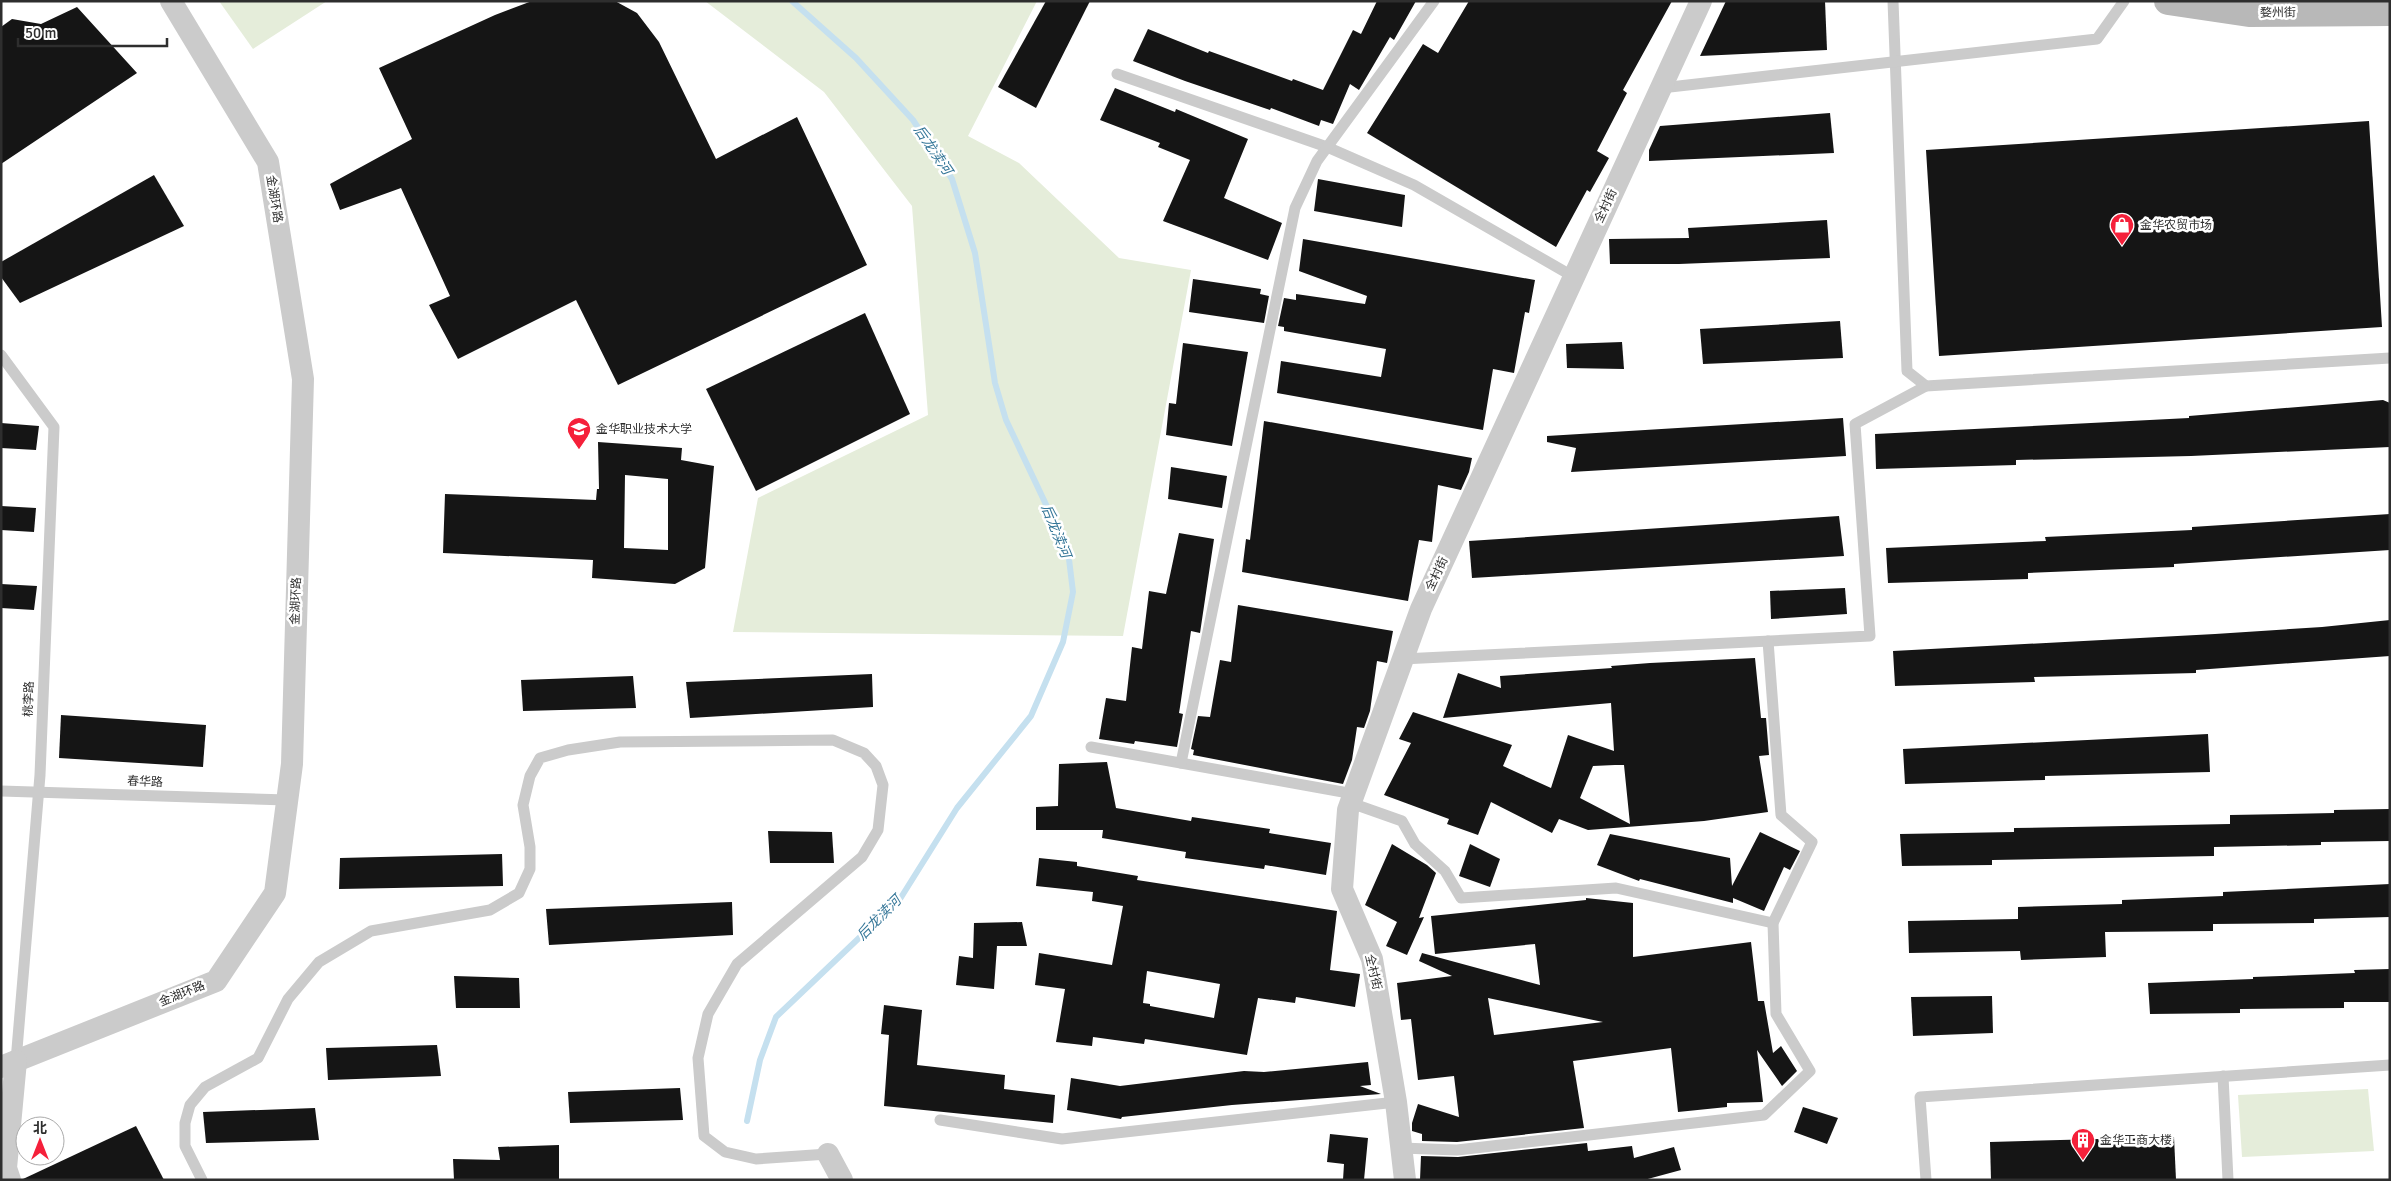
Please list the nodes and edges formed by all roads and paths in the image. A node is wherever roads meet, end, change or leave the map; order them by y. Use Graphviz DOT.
graph roads {
  1 [pos="171,1"];
  2 [pos="1434,1"];
  3 [pos="1701,1"];
  4 [pos="1893,1"];
  5 [pos="2124,1"];
  6 [pos="2168,1"];
  7 [pos="2390,12"];
  8 [pos="1896,61"];
  9 [pos="1117,74"];
  10 [pos="1661,88"];
  11 [pos="1327,147"];
  12 [pos="1574,277"];
  13 [pos="1,355"];
  14 [pos="2390,358"];
  15 [pos="1926,386"];
  16 [pos="1768,641"];
  17 [pos="1402,659"];
  18 [pos="1091,746"];
  19 [pos="1181,763"];
  20 [pos="1,791"];
  21 [pos="38,792"];
  22 [pos="1352,798"];
  23 [pos="287,800"];
  24 [pos="1773,923"];
  25 [pos="8,1064"];
  26 [pos="2390,1065"];
  27 [pos="2223,1076"];
  28 [pos="1396,1102"];
  29 [pos="940,1120"];
  30 [pos="1401,1148"];
  31 [pos="828,1154"];
  32 [pos="10,1180"];
  33 [pos="202,1180"];
  34 [pos="842,1180"];
  35 [pos="1405,1180"];
  36 [pos="1926,1180"];
  37 [pos="2228,1180"];
  1 -- 23 [label="street, 金湖环路"];
  2 -- 11 [label="lane"];
  3 -- 10 [label="street, 全村街"];
  4 -- 8 [label="lane"];
  5 -- 8 [label="lane"];
  6 -- 7 [label="main road, 婺州街"];
  8 -- 10 [label="lane"];
  8 -- 15 [label="lane"];
  9 -- 11 [label="lane"];
  10 -- 12 [label="street, 全村街"];
  11 -- 12 [label="lane"];
  11 -- 19 [label="lane"];
  12 -- 17 [label="street, 全村街"];
  13 -- 21 [label="lane, 桃李路"];
  14 -- 15 [label="lane"];
  15 -- 16 [label="lane"];
  16 -- 17 [label="lane"];
  16 -- 24 [label="lane"];
  17 -- 22 [label="street, 全村街"];
  18 -- 19 [label="lane"];
  19 -- 22 [label="lane"];
  20 -- 21 [label="lane, 春华路"];
  21 -- 23 [label="lane, 春华路"];
  21 -- 25 [label="lane, 桃李路"];
  22 -- 24 [label="lane"];
  22 -- 28 [label="street, 全村街"];
  23 -- 25 [label="street, 金湖环路"];
  24 -- 30 [label="lane"];
  25 -- 32 [label="street"];
  26 -- 27 [label="lane"];
  27 -- 36 [label="lane"];
  27 -- 37 [label="lane"];
  28 -- 29 [label="lane"];
  28 -- 30 [label="street, 全村街"];
  30 -- 35 [label="street, 全村街"];
  31 -- 33 [label="lane"];
  31 -- 34 [label="street"];
}
